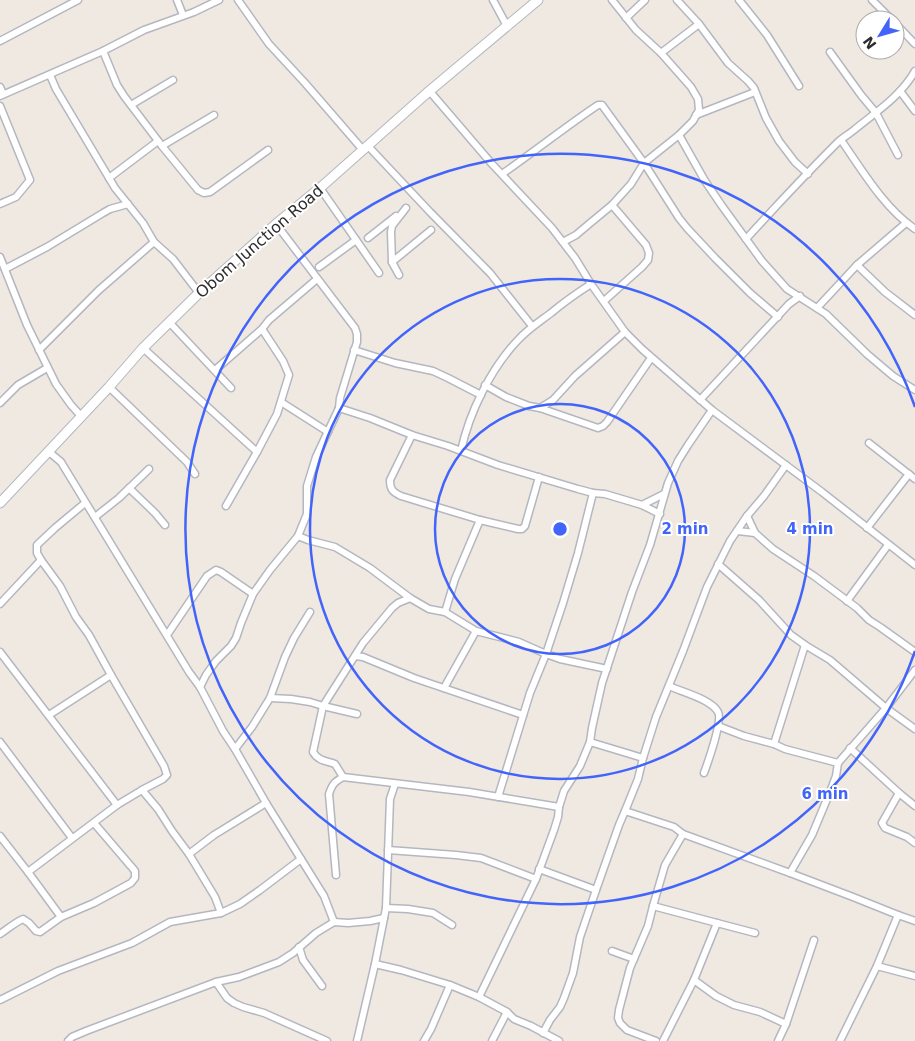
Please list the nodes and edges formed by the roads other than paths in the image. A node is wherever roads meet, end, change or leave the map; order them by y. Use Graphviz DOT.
graph roads {
  1 [pos="78,0"];
  2 [pos="177,0"];
  3 [pos="219,0"];
  4 [pos="238,0"];
  5 [pos="493,0"];
  6 [pos="538,0"];
  7 [pos="612,0"];
  8 [pos="645,0"];
  9 [pos="677,0"];
  10 [pos="739,0"];
  11 [pos="872,0"];
  12 [pos="882,10"];
  13 [pos="184,15"];
  14 [pos="626,18"];
  15 [pos="699,24"];
  16 [pos="507,26"];
  17 [pos="905,34"];
  18 [pos="0,41"];
  19 [pos="915,44"];
  20 [pos="103,51"];
  21 [pos="830,52"];
  22 [pos="661,53"];
  23 [pos="50,75"];
  24 [pos="914,75"];
  25 [pos="173,80"];
  26 [pos="799,86"];
  27 [pos="0,87"];
  28 [pos="900,91"];
  29 [pos="755,92"];
  30 [pos="427,93"];
  31 [pos="1,95"];
  32 [pos="131,105"];
  33 [pos="0,106"];
  34 [pos="915,111"];
  35 [pos="876,113"];
  36 [pos="214,115"];
  37 [pos="696,115"];
  38 [pos="679,135"];
  39 [pos="841,140"];
  40 [pos="160,143"];
  41 [pos="366,148"];
  42 [pos="268,150"];
  43 [pos="898,155"];
  44 [pos="644,164"];
  45 [pos="502,174"];
  46 [pos="808,174"];
  47 [pos="108,178"];
  48 [pos="320,188"];
  49 [pos="418,199"];
  50 [pos="0,204"];
  51 [pos="128,204"];
  52 [pos="612,205"];
  53 [pos="406,208"];
  54 [pos="906,223"];
  55 [pos="276,224"];
  56 [pos="915,229"];
  57 [pos="430,230"];
  58 [pos="368,238"];
  59 [pos="746,239"];
  60 [pos="356,240"];
  61 [pos="154,242"];
  62 [pos="563,242"];
  63 [pos="0,257"];
  64 [pos="392,262"];
  65 [pos="858,265"];
  66 [pos="319,267"];
  67 [pos="5,269"];
  68 [pos="379,273"];
  69 [pos="399,275"];
  70 [pos="317,279"];
  71 [pos="591,284"];
  72 [pos="787,289"];
  73 [pos="200,293"];
  74 [pos="800,296"];
  75 [pos="604,301"];
  76 [pos="789,304"];
  77 [pos="817,308"];
  78 [pos="915,315"];
  79 [pos="778,316"];
  80 [pos="169,322"];
  81 [pos="532,326"];
  82 [pos="262,329"];
  83 [pos="625,332"];
  84 [pos="143,348"];
  85 [pos="39,350"];
  86 [pos="354,350"];
  87 [pos="651,358"];
  88 [pos="47,368"];
  89 [pos="215,370"];
  90 [pos="486,385"];
  91 [pos="109,387"];
  92 [pos="232,388"];
  93 [pos="915,390"];
  94 [pos="481,395"];
  95 [pos="553,400"];
  96 [pos="700,400"];
  97 [pos="281,402"];
  98 [pos="0,403"];
  99 [pos="339,408"];
  100 [pos="540,408"];
  101 [pos="712,410"];
  102 [pos="552,412"];
  103 [pos="82,416"];
  104 [pos="328,432"];
  105 [pos="412,435"];
  106 [pos="869,443"];
  107 [pos="48,451"];
  108 [pos="461,451"];
  109 [pos="257,452"];
  110 [pos="786,465"];
  111 [pos="149,469"];
  112 [pos="195,474"];
  113 [pos="909,474"];
  114 [pos="540,477"];
  115 [pos="915,479"];
  116 [pos="129,488"];
  117 [pos="593,493"];
  118 [pos="664,494"];
  119 [pos="0,503"];
  120 [pos="85,503"];
  121 [pos="642,504"];
  122 [pos="226,506"];
  123 [pos="660,514"];
  124 [pos="747,516"];
  125 [pos="94,517"];
  126 [pos="480,520"];
  127 [pos="165,525"];
  128 [pos="867,528"];
  129 [pos="738,531"];
  130 [pos="755,533"];
  131 [pos="298,536"];
  132 [pos="888,545"];
  133 [pos="41,560"];
  134 [pos="718,564"];
  135 [pos="915,566"];
  136 [pos="253,594"];
  137 [pos="410,598"];
  138 [pos="847,601"];
  139 [pos="0,604"];
  140 [pos="310,612"];
  141 [pos="445,612"];
  142 [pos="476,631"];
  143 [pos="167,635"];
  144 [pos="805,645"];
  145 [pos="0,652"];
  146 [pos="915,652"];
  147 [pos="546,654"];
  148 [pos="354,656"];
  149 [pos="607,669"];
  150 [pos="915,670"];
  151 [pos="110,675"];
  152 [pos="669,686"];
  153 [pos="200,687"];
  154 [pos="444,688"];
  155 [pos="270,698"];
  156 [pos="323,706"];
  157 [pos="886,708"];
  158 [pos="357,714"];
  159 [pos="49,715"];
  160 [pos="523,715"];
  161 [pos="718,726"];
  162 [pos="915,729"];
  163 [pos="0,742"];
  164 [pos="590,742"];
  165 [pos="774,744"];
  166 [pos="850,748"];
  167 [pos="235,749"];
  168 [pos="643,758"];
  169 [pos="838,763"];
  170 [pos="704,773"];
  171 [pos="343,777"];
  172 [pos="395,784"];
  173 [pos="142,790"];
  174 [pos="899,793"];
  175 [pos="498,797"];
  176 [pos="266,803"];
  177 [pos="117,805"];
  178 [pos="915,806"];
  179 [pos="559,807"];
  180 [pos="626,811"];
  181 [pos="94,823"];
  182 [pos="683,834"];
  183 [pos="0,836"];
  184 [pos="72,838"];
  185 [pos="915,843"];
  186 [pos="388,850"];
  187 [pos="189,854"];
  188 [pos="301,859"];
  189 [pos="539,869"];
  190 [pos="28,872"];
  191 [pos="790,873"];
  192 [pos="336,875"];
  193 [pos="536,878"];
  194 [pos="596,890"];
  195 [pos="653,906"];
  196 [pos="386,908"];
  197 [pos="221,913"];
  198 [pos="898,915"];
  199 [pos="61,918"];
  200 [pos="384,918"];
  201 [pos="915,921"];
  202 [pos="334,922"];
  203 [pos="717,923"];
  204 [pos="452,925"];
  205 [pos="756,933"];
  206 [pos="0,934"];
  207 [pos="814,940"];
  208 [pos="298,947"];
  209 [pos="612,951"];
  210 [pos="634,959"];
  211 [pos="375,964"];
  212 [pos="877,966"];
  213 [pos="915,976"];
  214 [pos="694,980"];
  215 [pos="216,982"];
  216 [pos="450,985"];
  217 [pos="322,986"];
  218 [pos="479,997"];
  219 [pos="0,1000"];
  220 [pos="507,1012"];
  221 [pos="786,1024"];
  222 [pos="543,1032"];
  223 [pos="310,1038"];
  224 [pos="68,1041"];
  225 [pos="327,1041"];
  226 [pos="357,1041"];
  227 [pos="424,1041"];
  228 [pos="492,1041"];
  229 [pos="559,1041"];
  230 [pos="656,1041"];
  231 [pos="663,1041"];
  232 [pos="778,1041"];
  233 [pos="840,1041"];
  1 -- 18 [label="street"];
  2 -- 13 [label="street"];
  3 -- 13 [label="street"];
  4 -- 41 [label="street"];
  5 -- 16 [label="street"];
  6 -- 16 [label="main road, Obom Junction Road"];
  7 -- 14 [label="street"];
  8 -- 14 [label="street"];
  9 -- 15 [label="street"];
  10 -- 26 [label="street"];
  11 -- 12 [label="street"];
  13 -- 20 [label="street"];
  14 -- 22 [label="street"];
  15 -- 22 [label="street"];
  15 -- 29 [label="street"];
  16 -- 30 [label="main road, Obom Junction Road"];
  17 -- 19 [label="street"];
  20 -- 23 [label="street"];
  20 -- 32 [label="street"];
  21 -- 35 [label="street"];
  22 -- 37 [label="street"];
  23 -- 31 [label="street"];
  23 -- 47 [label="street"];
  24 -- 28 [label="street"];
  25 -- 32 [label="street"];
  27 -- 31 [label="street"];
  28 -- 34 [label="street"];
  28 -- 35 [label="street"];
  29 -- 37 [label="street"];
  29 -- 46 [label="street"];
  30 -- 41 [label="main road, Obom Junction Road"];
  30 -- 45 [label="street"];
  32 -- 40 [label="street"];
  33 -- 50 [label="street"];
  35 -- 39 [label="street"];
  35 -- 43 [label="street"];
  36 -- 40 [label="street"];
  37 -- 38 [label="street"];
  38 -- 44 [label="street"];
  38 -- 59 [label="street"];
  39 -- 46 [label="street"];
  39 -- 54 [label="street"];
  40 -- 42 [label="street"];
  40 -- 47 [label="street"];
  41 -- 48 [label="main road, Obom Junction Road"];
  41 -- 49 [label="street"];
  44 -- 45 [label="street"];
  44 -- 52 [label="street"];
  44 -- 79 [label="street"];
  45 -- 62 [label="street"];
  46 -- 59 [label="street"];
  47 -- 51 [label="street"];
  48 -- 55 [label="main road, Obom Junction Road"];
  48 -- 60 [label="street"];
  49 -- 53 [label="street"];
  49 -- 81 [label="street"];
  51 -- 61 [label="street"];
  51 -- 67 [label="street"];
  52 -- 62 [label="street"];
  52 -- 75 [label="street"];
  53 -- 58 [label="street"];
  53 -- 64 [label="street"];
  54 -- 56 [label="street"];
  54 -- 65 [label="street"];
  55 -- 70 [label="street"];
  55 -- 73 [label="main road, Obom Junction Road"];
  57 -- 64 [label="street"];
  59 -- 72 [label="street"];
  60 -- 66 [label="street"];
  60 -- 68 [label="street"];
  61 -- 73 [label="street"];
  61 -- 85 [label="street"];
  62 -- 71 [label="street"];
  63 -- 67 [label="street"];
  64 -- 69 [label="street"];
  65 -- 77 [label="street"];
  65 -- 78 [label="street"];
  67 -- 85 [label="street"];
  70 -- 82 [label="street"];
  70 -- 86 [label="street"];
  71 -- 75 [label="street"];
  71 -- 81 [label="street"];
  72 -- 74 [label="street"];
  72 -- 76 [label="street"];
  73 -- 80 [label="main road, Obom Junction Road"];
  74 -- 76 [label="street"];
  74 -- 77 [label="street"];
  75 -- 83 [label="street"];
  76 -- 79 [label="street"];
  77 -- 93 [label="street"];
  79 -- 96 [label="street"];
  80 -- 84 [label="main road, Obom Junction Road"];
  80 -- 89 [label="street"];
  81 -- 90 [label="street"];
  82 -- 89 [label="street"];
  82 -- 97 [label="street"];
  83 -- 87 [label="street"];
  83 -- 95 [label="street"];
  84 -- 91 [label="main road, Obom Junction Road"];
  84 -- 109 [label="street"];
  85 -- 88 [label="street"];
  86 -- 94 [label="street"];
  86 -- 99 [label="street"];
  87 -- 96 [label="street"];
  87 -- 102 [label="street"];
  88 -- 98 [label="street"];
  88 -- 103 [label="street"];
  89 -- 92 [label="street"];
  90 -- 94 [label="street"];
  90 -- 100 [label="street"];
  91 -- 103 [label="main road, Obom Junction Road"];
  91 -- 112 [label="street"];
  94 -- 108 [label="street"];
  95 -- 100 [label="street"];
  95 -- 102 [label="street"];
  96 -- 101 [label="street"];
  97 -- 104 [label="street"];
  97 -- 109 [label="street"];
  99 -- 104 [label="street"];
  99 -- 105 [label="street"];
  100 -- 102 [label="street"];
  101 -- 110 [label="street"];
  101 -- 118 [label="street"];
  103 -- 107 [label="main road, Obom Junction Road"];
  104 -- 131 [label="street"];
  105 -- 108 [label="street"];
  105 -- 126 [label="street"];
  106 -- 113 [label="street"];
  107 -- 119 [label="main road, Obom Junction Road"];
  107 -- 120 [label="street"];
  108 -- 114 [label="street"];
  109 -- 122 [label="street"];
  110 -- 124 [label="street"];
  110 -- 128 [label="street"];
  111 -- 116 [label="street"];
  113 -- 115 [label="street"];
  113 -- 128 [label="street"];
  114 -- 117 [label="street"];
  114 -- 126 [label="street"];
  116 -- 125 [label="street"];
  116 -- 127 [label="street"];
  117 -- 121 [label="street"];
  117 -- 147 [label="street"];
  118 -- 121 [label="street"];
  118 -- 123 [label="street"];
  120 -- 125 [label="street"];
  120 -- 133 [label="street"];
  121 -- 123 [label="street"];
  123 -- 149 [label="street"];
  124 -- 129 [label="street"];
  124 -- 130 [label="street"];
  125 -- 143 [label="street"];
  126 -- 141 [label="street"];
  128 -- 132 [label="street"];
  129 -- 130 [label="street"];
  129 -- 134 [label="street"];
  130 -- 138 [label="street"];
  131 -- 136 [label="street"];
  131 -- 137 [label="street"];
  132 -- 135 [label="street"];
  132 -- 138 [label="street"];
  133 -- 139 [label="street"];
  133 -- 151 [label="street"];
  134 -- 144 [label="street"];
  134 -- 152 [label="street"];
  136 -- 143 [label="street"];
  136 -- 153 [label="street"];
  137 -- 141 [label="street"];
  137 -- 148 [label="street"];
  138 -- 146 [label="street"];
  140 -- 155 [label="street"];
  141 -- 142 [label="street"];
  142 -- 147 [label="street"];
  142 -- 154 [label="street"];
  143 -- 153 [label="street"];
  144 -- 157 [label="street"];
  144 -- 165 [label="street"];
  145 -- 159 [label="street"];
  147 -- 149 [label="street"];
  147 -- 160 [label="street"];
  148 -- 154 [label="street"];
  148 -- 156 [label="street"];
  149 -- 164 [label="street"];
  150 -- 157 [label="street"];
  151 -- 159 [label="street"];
  151 -- 173 [label="street"];
  152 -- 161 [label="street"];
  152 -- 168 [label="street"];
  153 -- 167 [label="street"];
  154 -- 160 [label="street"];
  155 -- 156 [label="street"];
  155 -- 167 [label="street"];
  156 -- 158 [label="street"];
  156 -- 171 [label="street"];
  157 -- 162 [label="street"];
  157 -- 166 [label="street"];
  159 -- 177 [label="street"];
  160 -- 175 [label="street"];
  161 -- 165 [label="street"];
  161 -- 170 [label="street"];
  163 -- 184 [label="street"];
  164 -- 168 [label="street"];
  164 -- 179 [label="street"];
  165 -- 169 [label="street"];
  166 -- 169 [label="street"];
  166 -- 174 [label="street"];
  167 -- 176 [label="street"];
  168 -- 180 [label="street"];
  169 -- 191 [label="street"];
  171 -- 172 [label="street"];
  171 -- 192 [label="street"];
  172 -- 175 [label="street"];
  172 -- 186 [label="street"];
  173 -- 177 [label="street"];
  173 -- 187 [label="street"];
  174 -- 178 [label="street"];
  174 -- 185 [label="street"];
  175 -- 179 [label="street"];
  176 -- 187 [label="street"];
  176 -- 188 [label="street"];
  177 -- 181 [label="street"];
  179 -- 189 [label="street"];
  180 -- 182 [label="street"];
  180 -- 194 [label="street"];
  181 -- 184 [label="street"];
  181 -- 199 [label="street"];
  182 -- 191 [label="street"];
  182 -- 195 [label="street"];
  183 -- 190 [label="street"];
  184 -- 190 [label="street"];
  186 -- 193 [label="street"];
  186 -- 196 [label="street"];
  187 -- 197 [label="street"];
  188 -- 197 [label="street"];
  188 -- 202 [label="street"];
  189 -- 193 [label="street"];
  189 -- 194 [label="street"];
  190 -- 199 [label="street"];
  191 -- 198 [label="street"];
  193 -- 218 [label="street"];
  194 -- 222 [label="street"];
  195 -- 203 [label="street"];
  195 -- 210 [label="street"];
  196 -- 200 [label="street"];
  196 -- 204 [label="street"];
  197 -- 219 [label="street"];
  198 -- 201 [label="street"];
  198 -- 212 [label="street"];
  199 -- 206 [label="street"];
  200 -- 202 [label="street"];
  200 -- 211 [label="street"];
  202 -- 208 [label="street"];
  203 -- 205 [label="street"];
  203 -- 214 [label="street"];
  207 -- 221 [label="street"];
  208 -- 215 [label="street"];
  208 -- 217 [label="street"];
  209 -- 210 [label="street"];
  210 -- 230 [label="street"];
  211 -- 216 [label="street"];
  211 -- 226 [label="street"];
  212 -- 213 [label="street"];
  212 -- 233 [label="street"];
  214 -- 221 [label="street"];
  214 -- 231 [label="street"];
  215 -- 223 [label="street"];
  215 -- 224 [label="street"];
  216 -- 218 [label="street"];
  216 -- 227 [label="street"];
  218 -- 220 [label="street"];
  220 -- 222 [label="street"];
  220 -- 228 [label="street"];
  221 -- 232 [label="street"];
  222 -- 229 [label="street"];
  223 -- 225 [label="street"];
}
